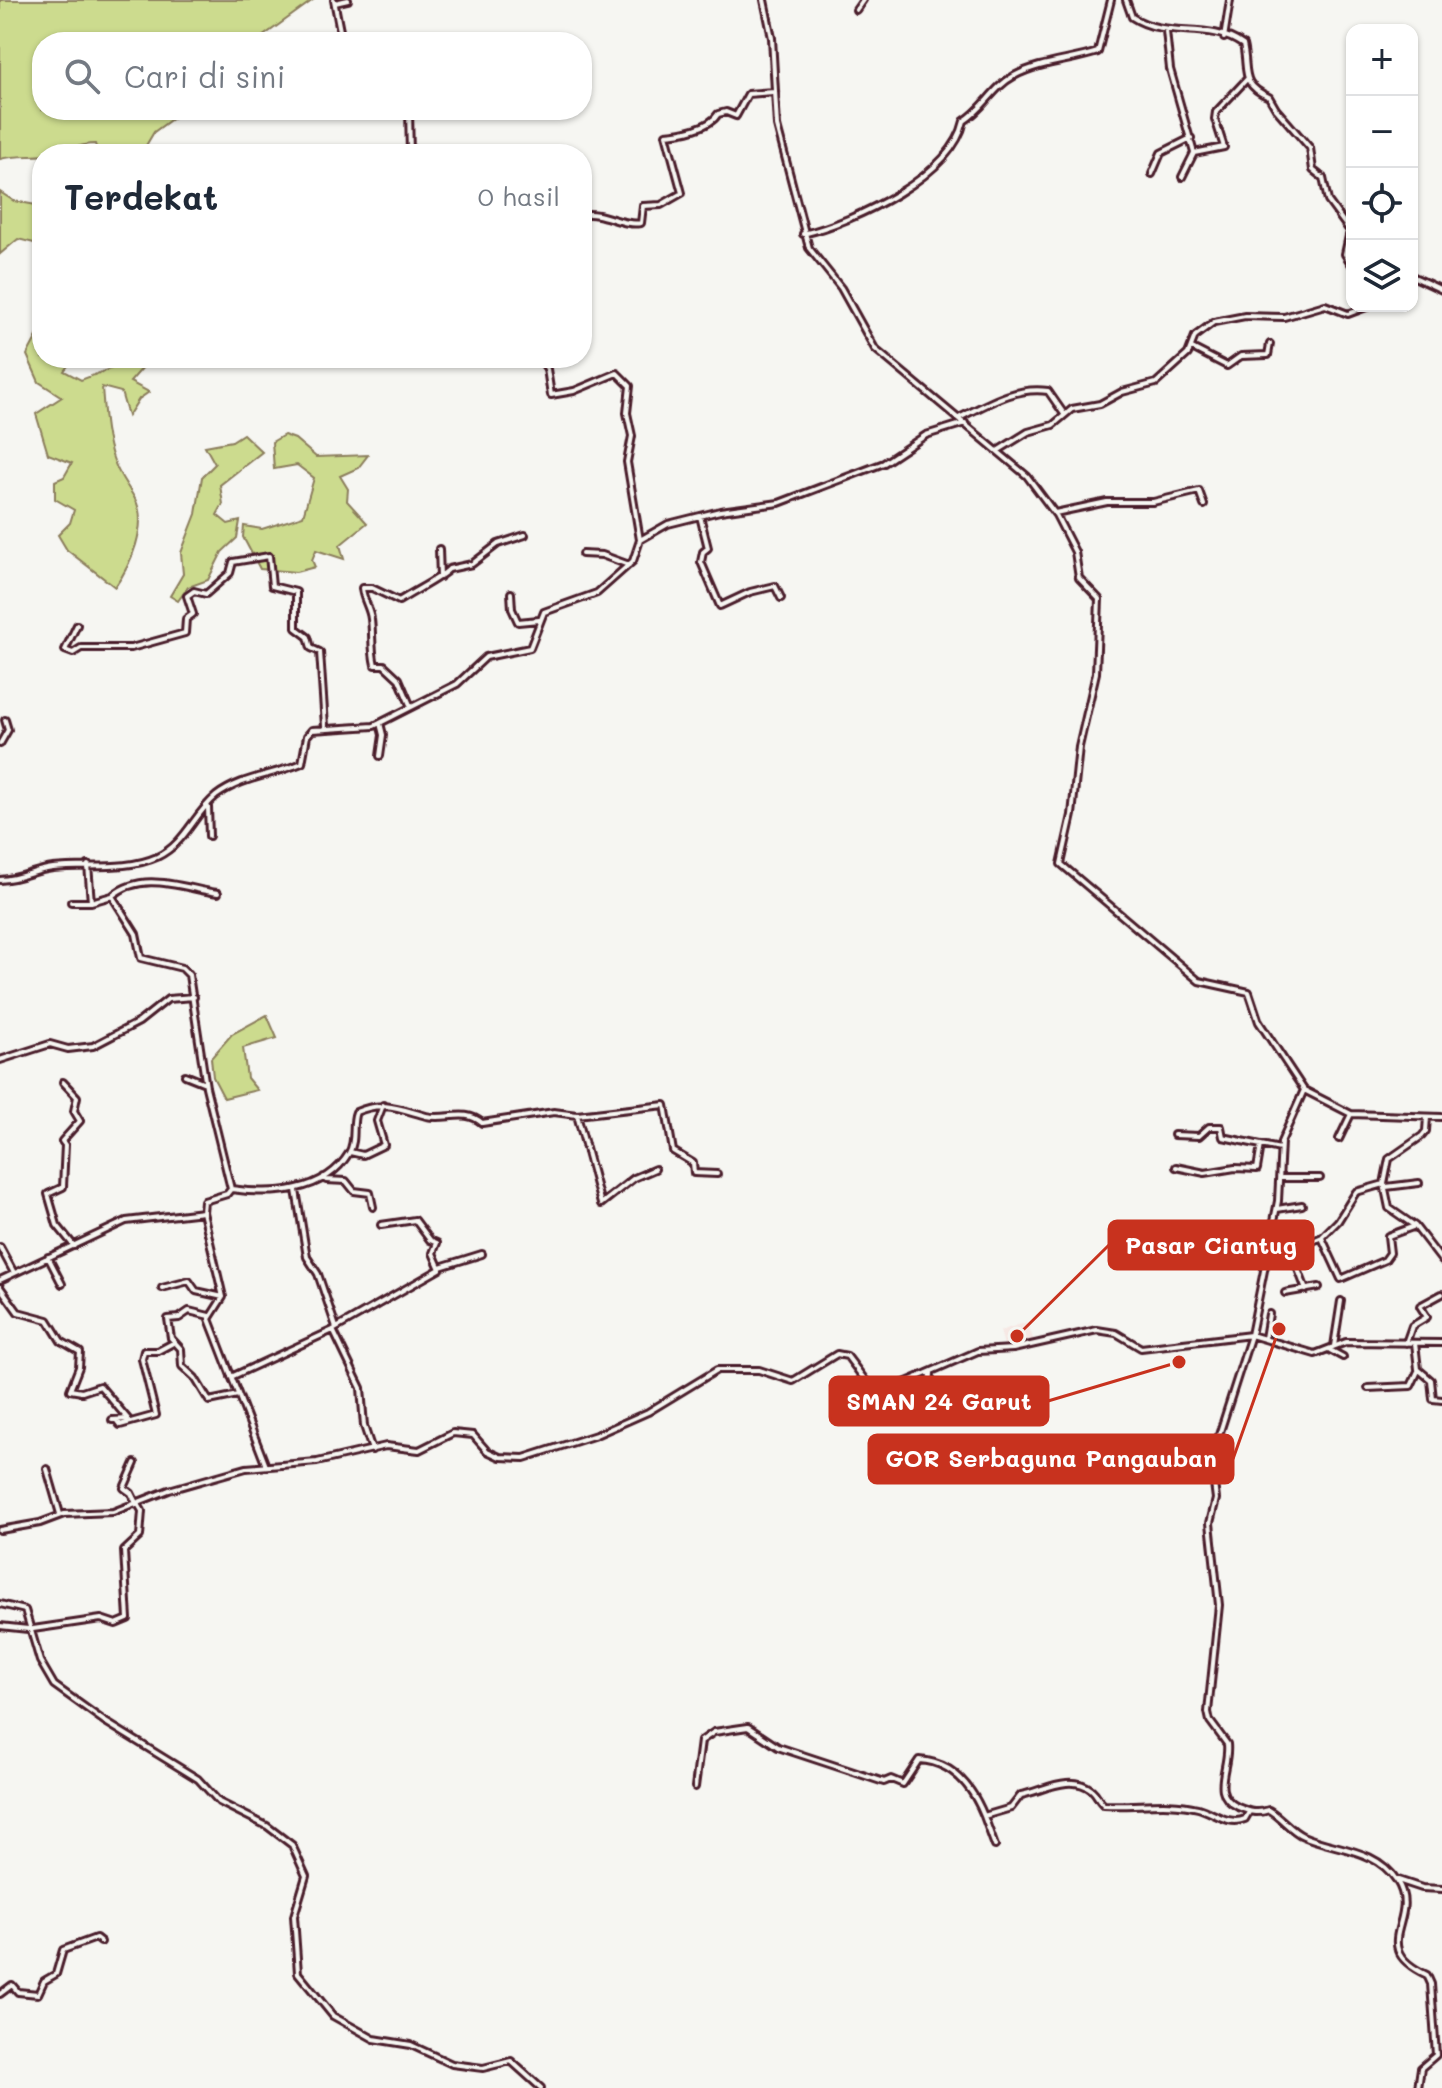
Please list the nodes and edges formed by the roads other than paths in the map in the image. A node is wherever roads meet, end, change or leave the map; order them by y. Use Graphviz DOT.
graph roads {
  1 [pos="348,0"];
  2 [pos="764,0"];
  3 [pos="863,0"];
  4 [pos="1111,0"];
  5 [pos="1126,0"];
  6 [pos="1230,0"];
  7 [pos="334,2"];
  8 [pos="856,10"];
  9 [pos="1166,30"];
  10 [pos="340,32"];
  11 [pos="1224,38"];
  12 [pos="1247,79"];
  13 [pos="774,92"];
  14 [pos="409,120"];
  15 [pos="1191,138"];
  16 [pos="410,144"];
  17 [pos="1194,153"];
  18 [pos="1152,174"];
  19 [pos="1182,177"];
  20 [pos="592,216"];
  21 [pos="803,234"];
  22 [pos="1348,240"];
  23 [pos="1418,279"];
  24 [pos="1442,290"];
  25 [pos="1351,312"];
  26 [pos="1270,344"];
  27 [pos="1192,348"];
  28 [pos="546,368"];
  29 [pos="1064,414"];
  30 [pos="959,418"];
  31 [pos="965,423"];
  32 [pos="999,450"];
  33 [pos="1204,505"];
  34 [pos="1054,513"];
  35 [pos="700,516"];
  36 [pos="525,535"];
  37 [pos="640,540"];
  38 [pos="439,549"];
  39 [pos="582,554"];
  40 [pos="629,565"];
  41 [pos="440,577"];
  42 [pos="511,593"];
  43 [pos="781,598"];
  44 [pos="539,620"];
  45 [pos="77,625"];
  46 [pos="411,707"];
  47 [pos="5,720"];
  48 [pos="380,723"];
  49 [pos="325,726"];
  50 [pos="0,744"];
  51 [pos="380,756"];
  52 [pos="208,805"];
  53 [pos="209,836"];
  54 [pos="88,865"];
  55 [pos="0,880"];
  56 [pos="218,893"];
  57 [pos="112,896"];
  58 [pos="71,902"];
  59 [pos="91,902"];
  60 [pos="194,997"];
  61 [pos="0,1060"];
  62 [pos="185,1075"];
  63 [pos="63,1082"];
  64 [pos="205,1083"];
  65 [pos="1304,1090"];
  66 [pos="383,1105"];
  67 [pos="1351,1114"];
  68 [pos="577,1115"];
  69 [pos="1427,1117"];
  70 [pos="1442,1117"];
  71 [pos="1174,1135"];
  72 [pos="1339,1139"];
  73 [pos="1261,1145"];
  74 [pos="1280,1149"];
  75 [pos="350,1152"];
  76 [pos="1176,1167"];
  77 [pos="655,1169"];
  78 [pos="717,1174"];
  79 [pos="324,1177"];
  80 [pos="1281,1178"];
  81 [pos="1320,1178"];
  82 [pos="1419,1183"];
  83 [pos="1385,1186"];
  84 [pos="231,1189"];
  85 [pos="296,1190"];
  86 [pos="1302,1205"];
  87 [pos="373,1207"];
  88 [pos="1277,1209"];
  89 [pos="203,1212"];
  90 [pos="381,1225"];
  91 [pos="1415,1226"];
  92 [pos="1322,1237"];
  93 [pos="74,1246"];
  94 [pos="0,1247"];
  95 [pos="1290,1250"];
  96 [pos="482,1254"];
  97 [pos="48,1257"];
  98 [pos="1442,1261"];
  99 [pos="1265,1262"];
  100 [pos="440,1267"];
  101 [pos="15,1273"];
  102 [pos="0,1280"];
  103 [pos="62,1284"];
  104 [pos="0,1287"];
  105 [pos="1319,1287"];
  106 [pos="162,1288"];
  107 [pos="1306,1290"];
  108 [pos="1285,1293"];
  109 [pos="1442,1294"];
  110 [pos="223,1297"];
  111 [pos="1341,1301"];
  112 [pos="1269,1314"];
  113 [pos="209,1316"];
  114 [pos="334,1329"];
  115 [pos="1251,1335"];
  116 [pos="1265,1338"];
  117 [pos="173,1343"];
  118 [pos="1406,1343"];
  119 [pos="1415,1343"];
  120 [pos="1442,1343"];
  121 [pos="1332,1348"];
  122 [pos="1343,1357"];
  123 [pos="1418,1369"];
  124 [pos="931,1373"];
  125 [pos="231,1377"];
  126 [pos="1368,1388"];
  127 [pos="238,1395"];
  128 [pos="1442,1400"];
  129 [pos="929,1402"];
  130 [pos="372,1450"];
  131 [pos="135,1463"];
  132 [pos="266,1466"];
  133 [pos="47,1469"];
  134 [pos="138,1505"];
  135 [pos="60,1514"];
  136 [pos="0,1530"];
  137 [pos="0,1604"];
  138 [pos="0,1626"];
  139 [pos="30,1629"];
  140 [pos="695,1787"];
  141 [pos="1249,1812"];
  142 [pos="984,1816"];
  143 [pos="995,1846"];
  144 [pos="1397,1880"];
  145 [pos="1442,1889"];
  146 [pos="101,1942"];
  147 [pos="0,1994"];
  148 [pos="1439,2055"];
  149 [pos="541,2088"];
  150 [pos="1418,2088"];
  1 -- 7 [label="street"];
  2 -- 13 [label="street"];
  3 -- 8 [label="street"];
  4 -- 21 [label="street"];
  5 -- 9 [label="street"];
  6 -- 11 [label="street"];
  7 -- 10 [label="street"];
  9 -- 11 [label="street"];
  9 -- 15 [label="street"];
  11 -- 12 [label="street"];
  12 -- 17 [label="street"];
  12 -- 22 [label="street"];
  13 -- 20 [label="street"];
  13 -- 21 [label="street"];
  14 -- 16 [label="street"];
  15 -- 17 [label="street"];
  15 -- 18 [label="street"];
  17 -- 19 [label="street"];
  21 -- 30 [label="street"];
  23 -- 24 [label="street"];
  25 -- 27 [label="street"];
  26 -- 27 [label="street"];
  27 -- 29 [label="street"];
  28 -- 37 [label="street"];
  29 -- 30 [label="street"];
  29 -- 32 [label="street"];
  30 -- 31 [label="street"];
  31 -- 32 [label="street"];
  31 -- 35 [label="street"];
  32 -- 34 [label="street"];
  33 -- 34 [label="street"];
  34 -- 65 [label="street"];
  35 -- 37 [label="street"];
  35 -- 43 [label="street"];
  36 -- 41 [label="street"];
  37 -- 40 [label="street"];
  38 -- 41 [label="street"];
  39 -- 40 [label="street"];
  40 -- 44 [label="street"];
  41 -- 46 [label="street"];
  42 -- 44 [label="street"];
  44 -- 46 [label="street"];
  45 -- 49 [label="street"];
  46 -- 48 [label="street"];
  47 -- 50 [label="street"];
  48 -- 49 [label="street"];
  48 -- 51 [label="street"];
  49 -- 52 [label="street"];
  52 -- 53 [label="street"];
  52 -- 54 [label="street"];
  54 -- 55 [label="street"];
  54 -- 59 [label="street"];
  56 -- 57 [label="street"];
  57 -- 59 [label="street"];
  57 -- 60 [label="street"];
  58 -- 59 [label="street"];
  60 -- 61 [label="street"];
  60 -- 64 [label="street"];
  62 -- 64 [label="street"];
  63 -- 93 [label="street"];
  64 -- 84 [label="street"];
  65 -- 67 [label="street"];
  65 -- 74 [label="street"];
  66 -- 68 [label="street"];
  66 -- 75 [label="street"];
  66 -- 75 [label="street"];
  67 -- 69 [label="street"];
  67 -- 72 [label="street"];
  68 -- 77 [label="street"];
  68 -- 78 [label="street"];
  69 -- 70 [label="street"];
  69 -- 83 [label="street"];
  71 -- 73 [label="street"];
  73 -- 74 [label="street"];
  73 -- 76 [label="street"];
  74 -- 80 [label="street"];
  75 -- 79 [label="street"];
  79 -- 85 [label="street"];
  79 -- 87 [label="street"];
  80 -- 81 [label="street"];
  80 -- 88 [label="street"];
  82 -- 83 [label="street"];
  83 -- 91 [label="street"];
  83 -- 92 [label="street"];
  84 -- 85 [label="street"];
  84 -- 89 [label="street"];
  85 -- 114 [label="street"];
  86 -- 88 [label="street"];
  88 -- 99 [label="street"];
  89 -- 93 [label="street"];
  89 -- 110 [label="street"];
  90 -- 100 [label="street"];
  91 -- 92 [label="street"];
  91 -- 98 [label="street"];
  92 -- 95 [label="street"];
  93 -- 97 [label="street"];
  94 -- 101 [label="street"];
  95 -- 99 [label="street"];
  95 -- 107 [label="street"];
  96 -- 100 [label="street"];
  97 -- 101 [label="street"];
  97 -- 103 [label="street"];
  99 -- 115 [label="street"];
  100 -- 114 [label="street"];
  101 -- 102 [label="street"];
  104 -- 117 [label="street"];
  105 -- 107 [label="street"];
  106 -- 110 [label="street"];
  107 -- 108 [label="street"];
  109 -- 118 [label="street"];
  110 -- 113 [label="street"];
  111 -- 121 [label="street"];
  112 -- 116 [label="street"];
  113 -- 117 [label="street"];
  113 -- 125 [label="street"];
  114 -- 125 [label="street"];
  114 -- 130 [label="street"];
  115 -- 116 [label="street"];
  115 -- 124 [label="street"];
  115 -- 141 [label="street"];
  116 -- 121 [label="street"];
  117 -- 127 [label="street"];
  118 -- 119 [label="street"];
  118 -- 121 [label="street"];
  119 -- 120 [label="street"];
  119 -- 123 [label="street"];
  121 -- 122 [label="street"];
  123 -- 126 [label="street"];
  123 -- 128 [label="street"];
  124 -- 129 [label="street"];
  124 -- 130 [label="street"];
  125 -- 127 [label="street"];
  127 -- 132 [label="street"];
  130 -- 132 [label="street"];
  131 -- 134 [label="street"];
  132 -- 134 [label="street"];
  133 -- 135 [label="street"];
  134 -- 135 [label="street"];
  134 -- 139 [label="street"];
  135 -- 136 [label="street"];
  137 -- 139 [label="street"];
  138 -- 139 [label="street"];
  139 -- 149 [label="street"];
  140 -- 142 [label="street"];
  141 -- 142 [label="street"];
  141 -- 144 [label="street"];
  142 -- 143 [label="street"];
  144 -- 145 [label="street"];
  144 -- 148 [label="street"];
  146 -- 147 [label="street"];
  148 -- 150 [label="street"];
}
